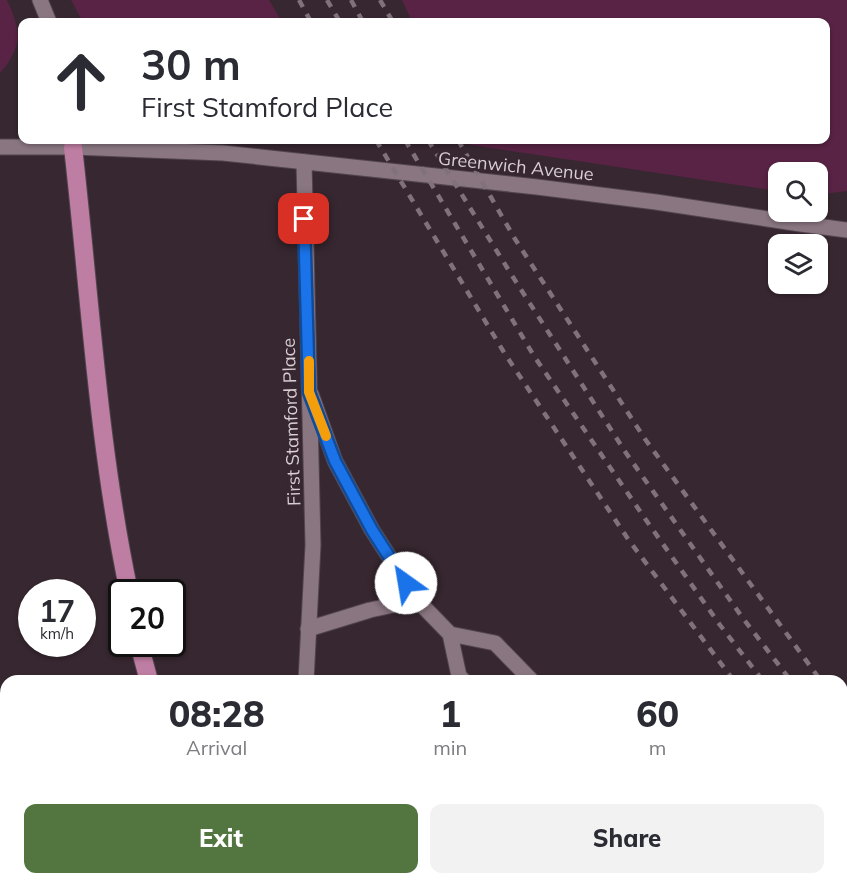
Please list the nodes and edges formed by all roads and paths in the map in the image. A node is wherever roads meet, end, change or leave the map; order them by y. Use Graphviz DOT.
graph roads {
  1 [pos="40,0"];
  2 [pos="47,18"];
  3 [pos="55,144"];
  4 [pos="73,144"];
  5 [pos="88,144"];
  6 [pos="0,147"];
  7 [pos="303,162"];
  8 [pos="847,230"];
  9 [pos="309,392"];
  10 [pos="126,579"];
  11 [pos="417,600"];
  12 [pos="308,629"];
  13 [pos="450,634"];
  14 [pos="143,657"];
  15 [pos="148,675"];
  16 [pos="306,675"];
  17 [pos="459,675"];
  18 [pos="526,675"];
  1 -- 2 [label="main road"];
  3 -- 6 [label="main road, Greenwich Avenue"];
  4 -- 10 [label="highway"];
  5 -- 7 [label="main road, Greenwich Avenue"];
  7 -- 8 [label="main road, Greenwich Avenue"];
  7 -- 9 [label="main road, First Stamford Place"];
  9 -- 11 [label="main road"];
  9 -- 12 [label="main road, First Stamford Place"];
  11 -- 12 [label="main road"];
  11 -- 13 [label="main road"];
  12 -- 16 [label="main road, First Stamford Place"];
  13 -- 17 [label="main road"];
  13 -- 18 [label="main road"];
  14 -- 15 [label="highway"];
}
